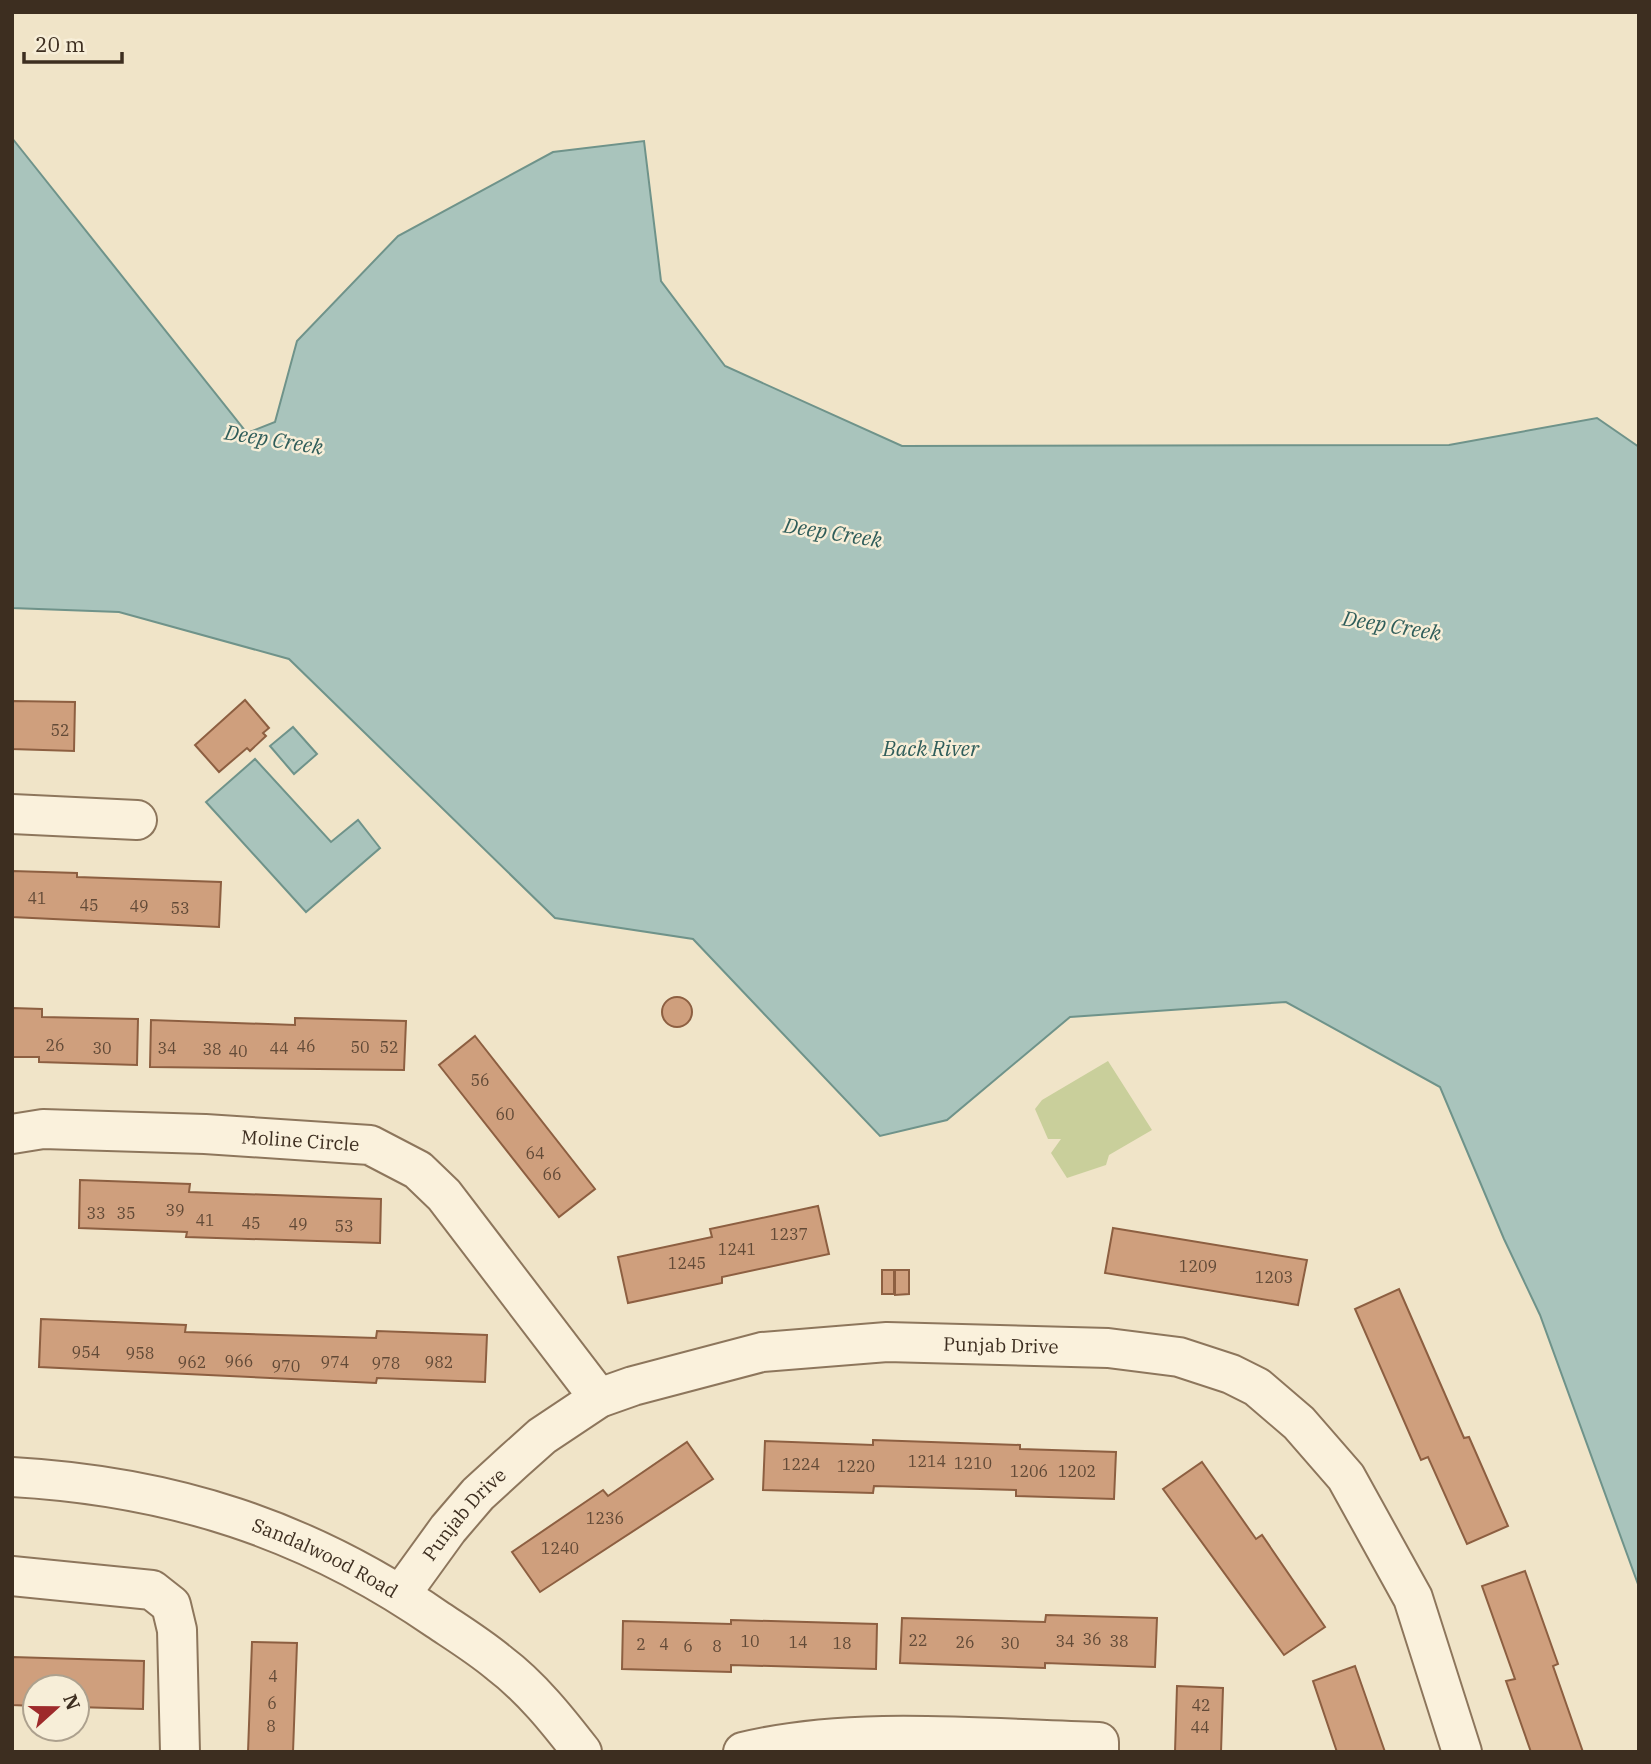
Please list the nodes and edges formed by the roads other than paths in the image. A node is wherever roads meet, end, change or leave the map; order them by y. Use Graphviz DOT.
graph roads {
  1 [pos="12,814"];
  2 [pos="137,820"];
  3 [pos="12,1134"];
  4 [pos="599,1398"];
  5 [pos="12,1477"];
  6 [pos="12,1576"];
  7 [pos="401,1594"];
  8 [pos="758,1750"];
  9 [pos="180,1752"];
  10 [pos="582,1752"];
  11 [pos="1099,1752"];
  12 [pos="1462,1752"];
  1 -- 2 [label="street"];
  3 -- 4 [label="street, Moline Circle"];
  4 -- 7 [label="street, Punjab Drive"];
  4 -- 12 [label="street, Punjab Drive"];
  5 -- 7 [label="street, Sandalwood Road"];
  6 -- 9 [label="street"];
  7 -- 10 [label="street, Sandalwood Road"];
  8 -- 11 [label="street"];
}
